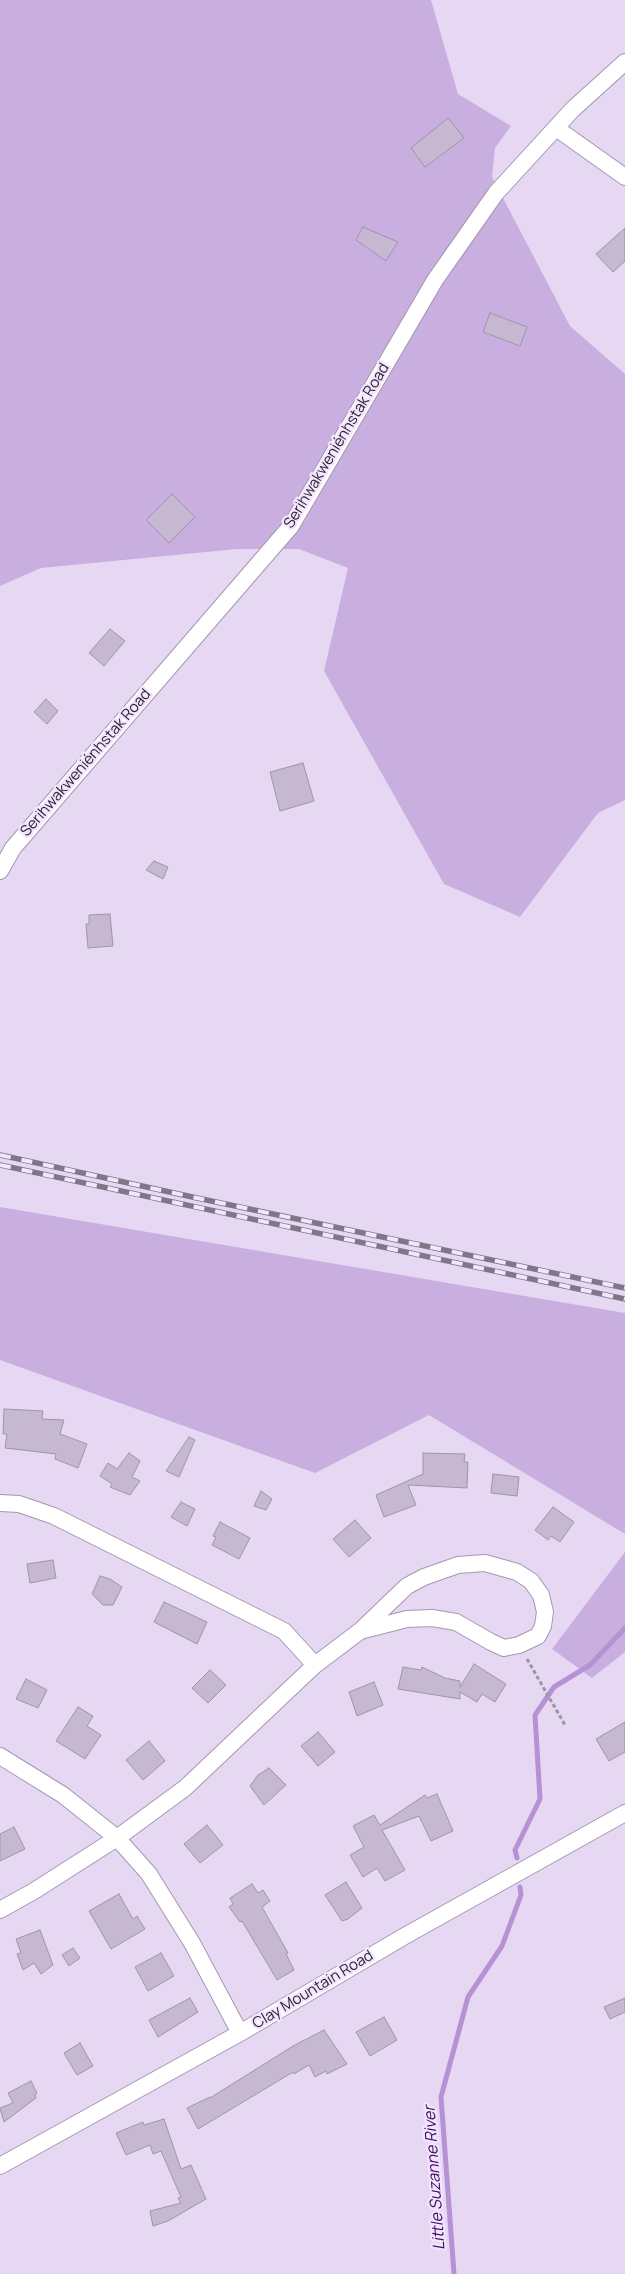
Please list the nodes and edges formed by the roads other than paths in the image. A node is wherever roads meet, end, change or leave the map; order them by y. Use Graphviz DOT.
graph roads {
  1 [pos="625,62"];
  2 [pos="556,128"];
  3 [pos="625,176"];
  4 [pos="0,871"];
  5 [pos="0,1502"];
  6 [pos="360,1631"];
  7 [pos="315,1666"];
  8 [pos="0,1756"];
  9 [pos="625,1813"];
  10 [pos="117,1838"];
  11 [pos="0,1910"];
  12 [pos="240,2033"];
  13 [pos="0,2166"];
  1 -- 2 [label="street, Serihwakweniénhstak Road"];
  2 -- 3 [label="street"];
  2 -- 4 [label="street, Serihwakweniénhstak Road"];
  5 -- 7 [label="street"];
  6 -- 6 [label="street"];
  6 -- 7 [label="street"];
  7 -- 10 [label="street"];
  8 -- 10 [label="street"];
  9 -- 12 [label="street, Clay Mountain Road"];
  10 -- 11 [label="street"];
  10 -- 12 [label="street"];
  12 -- 13 [label="street, Clay Mountain Road"];
}
